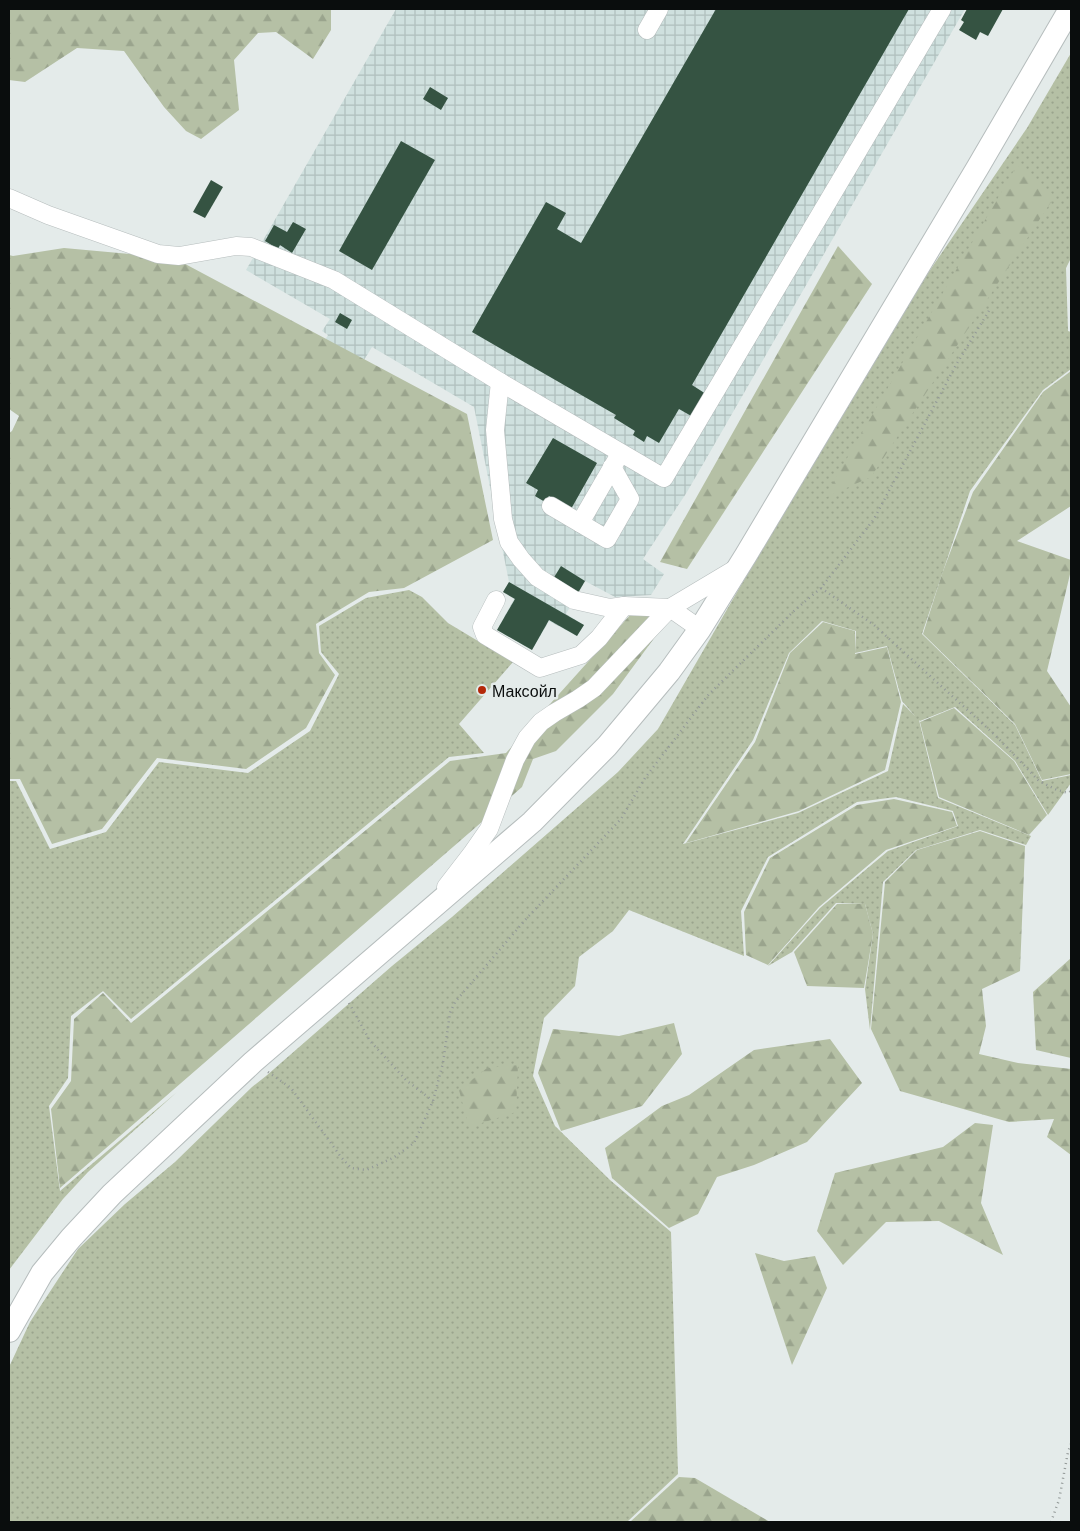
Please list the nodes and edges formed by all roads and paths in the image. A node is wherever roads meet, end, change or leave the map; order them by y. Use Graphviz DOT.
graph roads {
  1 [pos="659,9"];
  2 [pos="942,9"];
  3 [pos="1070,9"];
  4 [pos="647,30"];
  5 [pos="9,198"];
  6 [pos="990,309"];
  7 [pos="500,382"];
  8 [pos="616,460"];
  9 [pos="551,506"];
  10 [pos="580,523"];
  11 [pos="738,568"];
  12 [pos="821,588"];
  13 [pos="496,600"];
  14 [pos="624,606"];
  15 [pos="670,608"];
  16 [pos="700,629"];
  17 [pos="1071,791"];
  18 [pos="426,913"];
  19 [pos="339,986"];
  20 [pos="253,1062"];
  21 [pos="433,1101"];
  22 [pos="9,1331"];
  23 [pos="1071,1444"];
  24 [pos="1051,1522"];
  1 -- 4 [label="lane"];
  2 -- 8 [label="lane"];
  3 -- 11 [label="main road"];
  5 -- 7 [label="lane"];
  6 -- 12 [label="path"];
  7 -- 8 [label="lane"];
  7 -- 14 [label="lane"];
  8 -- 10 [label="lane"];
  8 -- 10 [label="lane"];
  9 -- 10 [label="lane"];
  11 -- 15 [label="lane"];
  11 -- 16 [label="main road"];
  12 -- 17 [label="path"];
  12 -- 21 [label="path"];
  13 -- 14 [label="lane"];
  14 -- 15 [label="lane"];
  15 -- 16 [label="lane"];
  15 -- 18 [label="lane"];
  16 -- 18 [label="main road"];
  18 -- 19 [label="main road"];
  19 -- 20 [label="main road"];
  19 -- 21 [label="path"];
  20 -- 21 [label="path"];
  20 -- 22 [label="main road"];
  23 -- 24 [label="path"];
}
